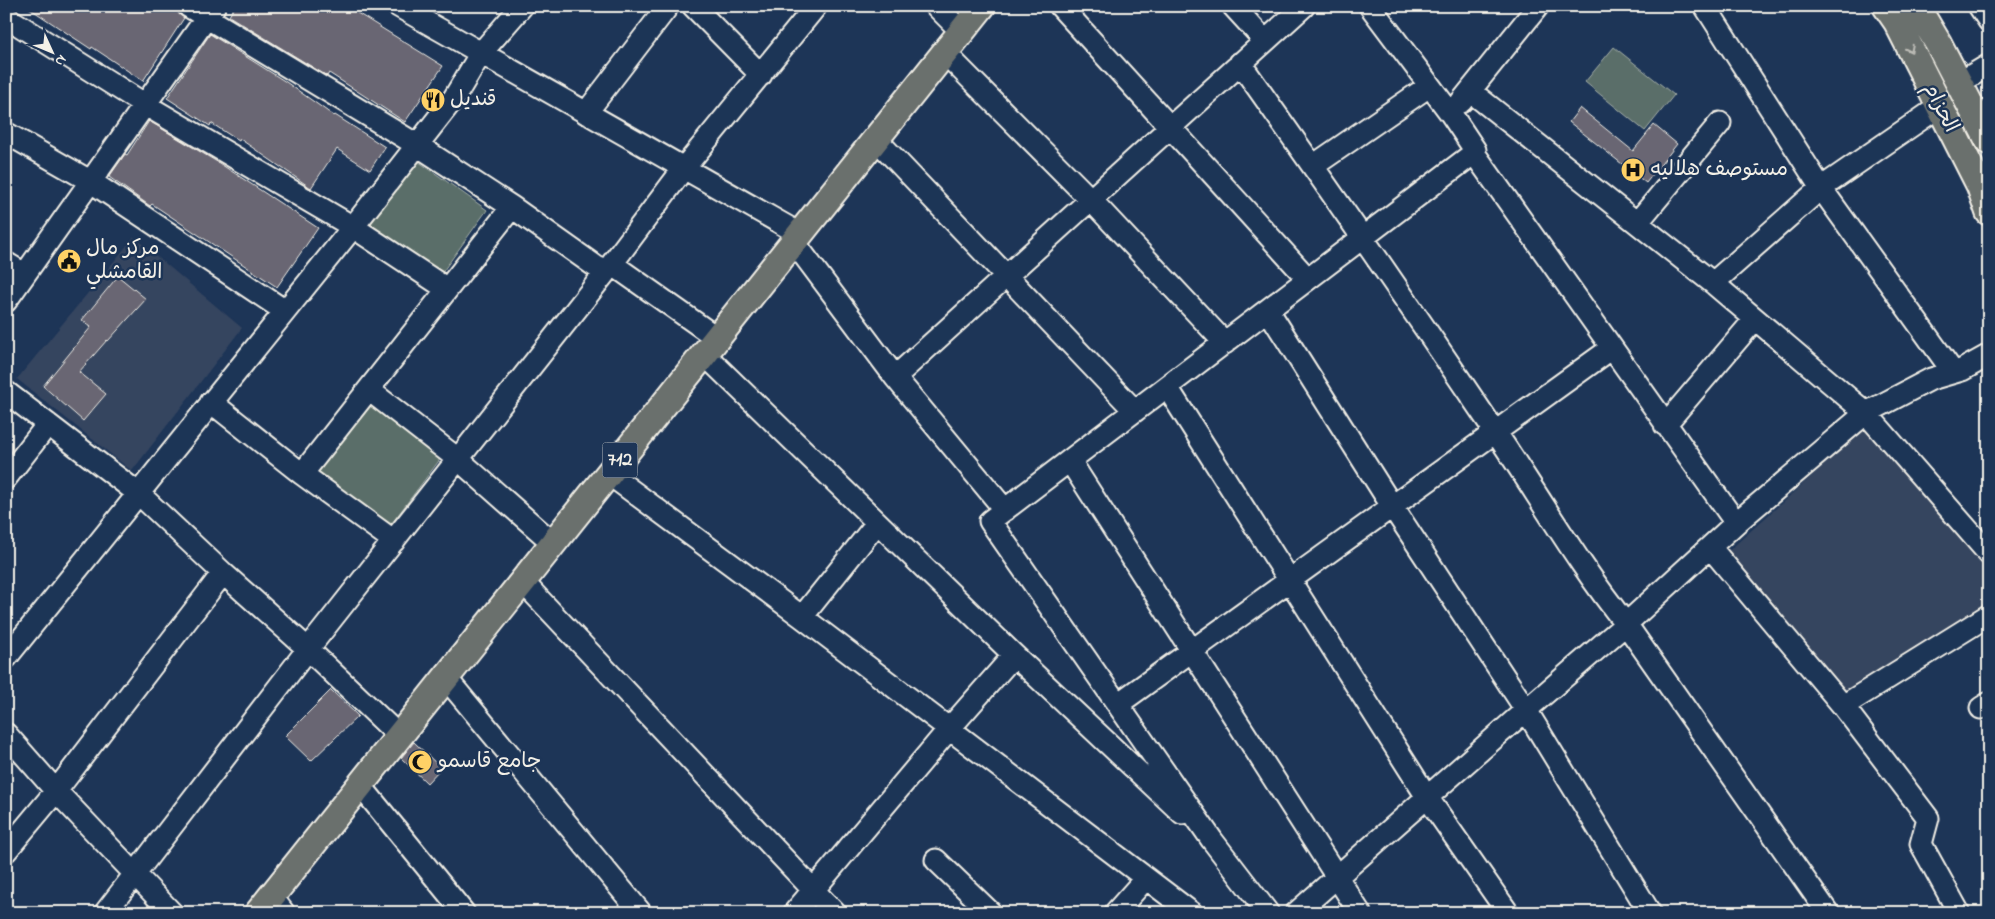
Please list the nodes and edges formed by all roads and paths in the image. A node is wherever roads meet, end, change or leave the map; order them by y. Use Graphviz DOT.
graph roads {
  1 [pos="188,6"];
  2 [pos="398,6"];
  3 [pos="522,6"];
  4 [pos="668,6"];
  5 [pos="692,6"];
  6 [pos="816,6"];
  7 [pos="936,6"];
  8 [pos="982,6"];
  9 [pos="1060,6"];
  10 [pos="1233,6"];
  11 [pos="1304,6"];
  12 [pos="1370,6"];
  13 [pos="1538,6"];
  14 [pos="1886,6"];
  15 [pos="1916,6"];
  16 [pos="1979,6"];
  17 [pos="1713,10"];
  18 [pos="210,12"];
  19 [pos="6,18"];
  20 [pos="1989,21"];
  21 [pos="962,32"];
  22 [pos="1265,41"];
  23 [pos="481,53"];
  24 [pos="945,53"];
  25 [pos="1240,63"];
  26 [pos="1989,66"];
  27 [pos="762,75"];
  28 [pos="1959,83"];
  29 [pos="1429,86"];
  30 [pos="1470,91"];
  31 [pos="144,104"];
  32 [pos="1940,106"];
  33 [pos="586,112"];
  34 [pos="1451,114"];
  35 [pos="1720,123"];
  36 [pos="1169,127"];
  37 [pos="6,133"];
  38 [pos="876,139"];
  39 [pos="1989,141"];
  40 [pos="417,145"];
  41 [pos="1474,153"];
  42 [pos="1313,166"];
  43 [pos="684,168"];
  44 [pos="90,181"];
  45 [pos="1821,188"];
  46 [pos="1091,200"];
  47 [pos="512,207"];
  48 [pos="1989,212"];
  49 [pos="1637,223"];
  50 [pos="353,227"];
  51 [pos="1363,237"];
  52 [pos="797,238"];
  53 [pos="6,263"];
  54 [pos="609,268"];
  55 [pos="24,274"];
  56 [pos="1007,277"];
  57 [pos="1308,279"];
  58 [pos="1713,283"];
  59 [pos="447,289"];
  60 [pos="6,301"];
  61 [pos="1268,310"];
  62 [pos="285,311"];
  63 [pos="1755,319"];
  64 [pos="1225,342"];
  65 [pos="711,346"];
  66 [pos="1612,348"];
  67 [pos="1989,354"];
  68 [pos="1953,372"];
  69 [pos="895,377"];
  70 [pos="1167,387"];
  71 [pos="369,390"];
  72 [pos="6,392"];
  73 [pos="211,402"];
  74 [pos="1135,411"];
  75 [pos="1866,413"];
  76 [pos="48,424"];
  77 [pos="1665,425"];
  78 [pos="1496,432"];
  79 [pos="459,460"];
  80 [pos="1070,461"];
  81 [pos="302,474"];
  82 [pos="609,474"];
  83 [pos="6,478"];
  84 [pos="139,494"];
  85 [pos="1392,506"];
  86 [pos="1005,510"];
  87 [pos="877,523"];
  88 [pos="1736,523"];
  89 [pos="394,541"];
  90 [pos="553,543"];
  91 [pos="1710,547"];
  92 [pos="1989,554"];
  93 [pos="223,574"];
  94 [pos="1289,581"];
  95 [pos="523,582"];
  96 [pos="1989,615"];
  97 [pos="802,617"];
  98 [pos="1626,624"];
  99 [pos="308,649"];
  100 [pos="1191,652"];
  101 [pos="1014,655"];
  102 [pos="6,658"];
  103 [pos="446,678"];
  104 [pos="1118,704"];
  105 [pos="1843,706"];
  106 [pos="1526,710"];
  107 [pos="949,729"];
  108 [pos="6,734"];
  109 [pos="399,736"];
  110 [pos="360,785"];
  111 [pos="56,790"];
  112 [pos="1427,797"];
  113 [pos="1212,840"];
  114 [pos="6,851"];
  115 [pos="936,860"];
  116 [pos="136,874"];
  117 [pos="1146,878"];
  118 [pos="1337,878"];
  119 [pos="814,889"];
  120 [pos="271,907"];
  121 [pos="105,913"];
  122 [pos="172,913"];
  123 [pos="464,913"];
  124 [pos="641,913"];
  125 [pos="794,913"];
  126 [pos="835,913"];
  127 [pos="991,913"];
  128 [pos="1115,913"];
  129 [pos="1192,913"];
  130 [pos="1268,913"];
  131 [pos="1296,913"];
  132 [pos="1360,913"];
  133 [pos="1508,913"];
  134 [pos="1650,913"];
  135 [pos="1828,913"];
  136 [pos="1956,913"];
  1 -- 18 [label="street"];
  2 -- 23 [label="street"];
  3 -- 23 [label="street"];
  4 -- 33 [label="street"];
  5 -- 27 [label="street"];
  6 -- 27 [label="street"];
  7 -- 21 [label="street"];
  8 -- 21 [label="main road, 712"];
  9 -- 36 [label="street"];
  10 -- 22 [label="street"];
  11 -- 22 [label="street"];
  12 -- 29 [label="street"];
  13 -- 30 [label="street"];
  14 -- 32 [label="main road, الحزام, one-way"];
  15 -- 28 [label="main road, الحزام"];
  16 -- 20 [label="street"];
  17 -- 45 [label="street"];
  18 -- 31 [label="street"];
  18 -- 40 [label="street"];
  19 -- 31 [label="street"];
  21 -- 24 [label="main road, 712"];
  22 -- 25 [label="street"];
  23 -- 33 [label="street"];
  23 -- 40 [label="street"];
  24 -- 38 [label="main road, 712"];
  24 -- 46 [label="street"];
  25 -- 36 [label="street"];
  25 -- 42 [label="street"];
  26 -- 28 [label="street"];
  27 -- 43 [label="street"];
  28 -- 39 [label="main road, الحزام"];
  29 -- 34 [label="street"];
  29 -- 42 [label="street"];
  30 -- 34 [label="street"];
  30 -- 49 [label="street"];
  31 -- 44 [label="street"];
  31 -- 50 [label="street"];
  32 -- 45 [label="street"];
  32 -- 48 [label="main road, الحزام"];
  33 -- 43 [label="street"];
  34 -- 41 [label="street"];
  35 -- 49 [label="street"];
  36 -- 46 [label="street"];
  36 -- 57 [label="street"];
  37 -- 44 [label="street"];
  38 -- 52 [label="main road, 712"];
  38 -- 56 [label="street"];
  40 -- 47 [label="street"];
  40 -- 50 [label="street"];
  41 -- 51 [label="street"];
  41 -- 66 [label="street"];
  42 -- 51 [label="street"];
  43 -- 52 [label="street"];
  43 -- 54 [label="street"];
  44 -- 55 [label="street"];
  44 -- 62 [label="street"];
  45 -- 58 [label="street"];
  45 -- 68 [label="street"];
  46 -- 56 [label="street"];
  46 -- 64 [label="street"];
  47 -- 54 [label="street"];
  47 -- 59 [label="street"];
  49 -- 58 [label="street"];
  50 -- 59 [label="street"];
  50 -- 62 [label="street"];
  51 -- 57 [label="street"];
  51 -- 78 [label="street"];
  52 -- 65 [label="main road, 712"];
  52 -- 69 [label="street"];
  53 -- 55 [label="street"];
  54 -- 65 [label="street"];
  54 -- 79 [label="street"];
  55 -- 60 [label="street"];
  56 -- 69 [label="street"];
  56 -- 74 [label="street"];
  57 -- 61 [label="street"];
  58 -- 63 [label="street"];
  59 -- 71 [label="street"];
  61 -- 64 [label="street"];
  61 -- 85 [label="street"];
  62 -- 73 [label="street"];
  63 -- 75 [label="street"];
  63 -- 77 [label="street"];
  64 -- 70 [label="street"];
  65 -- 82 [label="main road, 712"];
  65 -- 87 [label="street"];
  66 -- 77 [label="street"];
  66 -- 78 [label="street"];
  67 -- 68 [label="street"];
  68 -- 75 [label="street"];
  69 -- 86 [label="street"];
  70 -- 74 [label="street"];
  70 -- 94 [label="street"];
  71 -- 79 [label="street"];
  71 -- 81 [label="street"];
  72 -- 76 [label="street"];
  73 -- 81 [label="street"];
  73 -- 84 [label="street"];
  74 -- 80 [label="street"];
  75 -- 88 [label="street"];
  75 -- 92 [label="street"];
  76 -- 83 [label="street"];
  76 -- 84 [label="street"];
  77 -- 88 [label="street"];
  78 -- 85 [label="street"];
  78 -- 98 [label="street"];
  79 -- 89 [label="street"];
  79 -- 90 [label="street"];
  80 -- 86 [label="street"];
  80 -- 100 [label="street"];
  81 -- 89 [label="street"];
  82 -- 90 [label="main road, 712"];
  82 -- 97 [label="street"];
  84 -- 93 [label="street"];
  84 -- 102 [label="street"];
  85 -- 94 [label="street"];
  85 -- 106 [label="street"];
  86 -- 104 [label="street"];
  87 -- 97 [label="street"];
  87 -- 101 [label="street"];
  88 -- 91 [label="street"];
  89 -- 99 [label="street"];
  90 -- 95 [label="main road, 712"];
  91 -- 98 [label="street"];
  91 -- 105 [label="street"];
  93 -- 99 [label="street"];
  93 -- 111 [label="street"];
  94 -- 100 [label="street"];
  94 -- 112 [label="street"];
  95 -- 103 [label="main road, 712"];
  95 -- 119 [label="street"];
  96 -- 105 [label="street"];
  97 -- 107 [label="street"];
  98 -- 106 [label="street"];
  98 -- 135 [label="street"];
  99 -- 109 [label="street"];
  99 -- 116 [label="street"];
  100 -- 104 [label="street"];
  100 -- 118 [label="street"];
  101 -- 107 [label="street"];
  101 -- 113 [label="street"];
  103 -- 109 [label="main road, 712"];
  103 -- 124 [label="street"];
  104 -- 113 [label="street"];
  105 -- 136 [label="street"];
  106 -- 112 [label="street"];
  106 -- 134 [label="street"];
  107 -- 117 [label="street"];
  107 -- 119 [label="street"];
  108 -- 111 [label="street"];
  109 -- 110 [label="main road, 712"];
  110 -- 120 [label="main road, 712"];
  110 -- 123 [label="street"];
  111 -- 114 [label="street"];
  111 -- 116 [label="street"];
  112 -- 118 [label="street"];
  112 -- 133 [label="street"];
  113 -- 130 [label="street"];
  115 -- 127 [label="street"];
  116 -- 121 [label="street"];
  116 -- 122 [label="street"];
  117 -- 128 [label="street"];
  117 -- 129 [label="street"];
  118 -- 131 [label="street"];
  118 -- 132 [label="street"];
  119 -- 125 [label="street"];
  119 -- 126 [label="street"];
}
